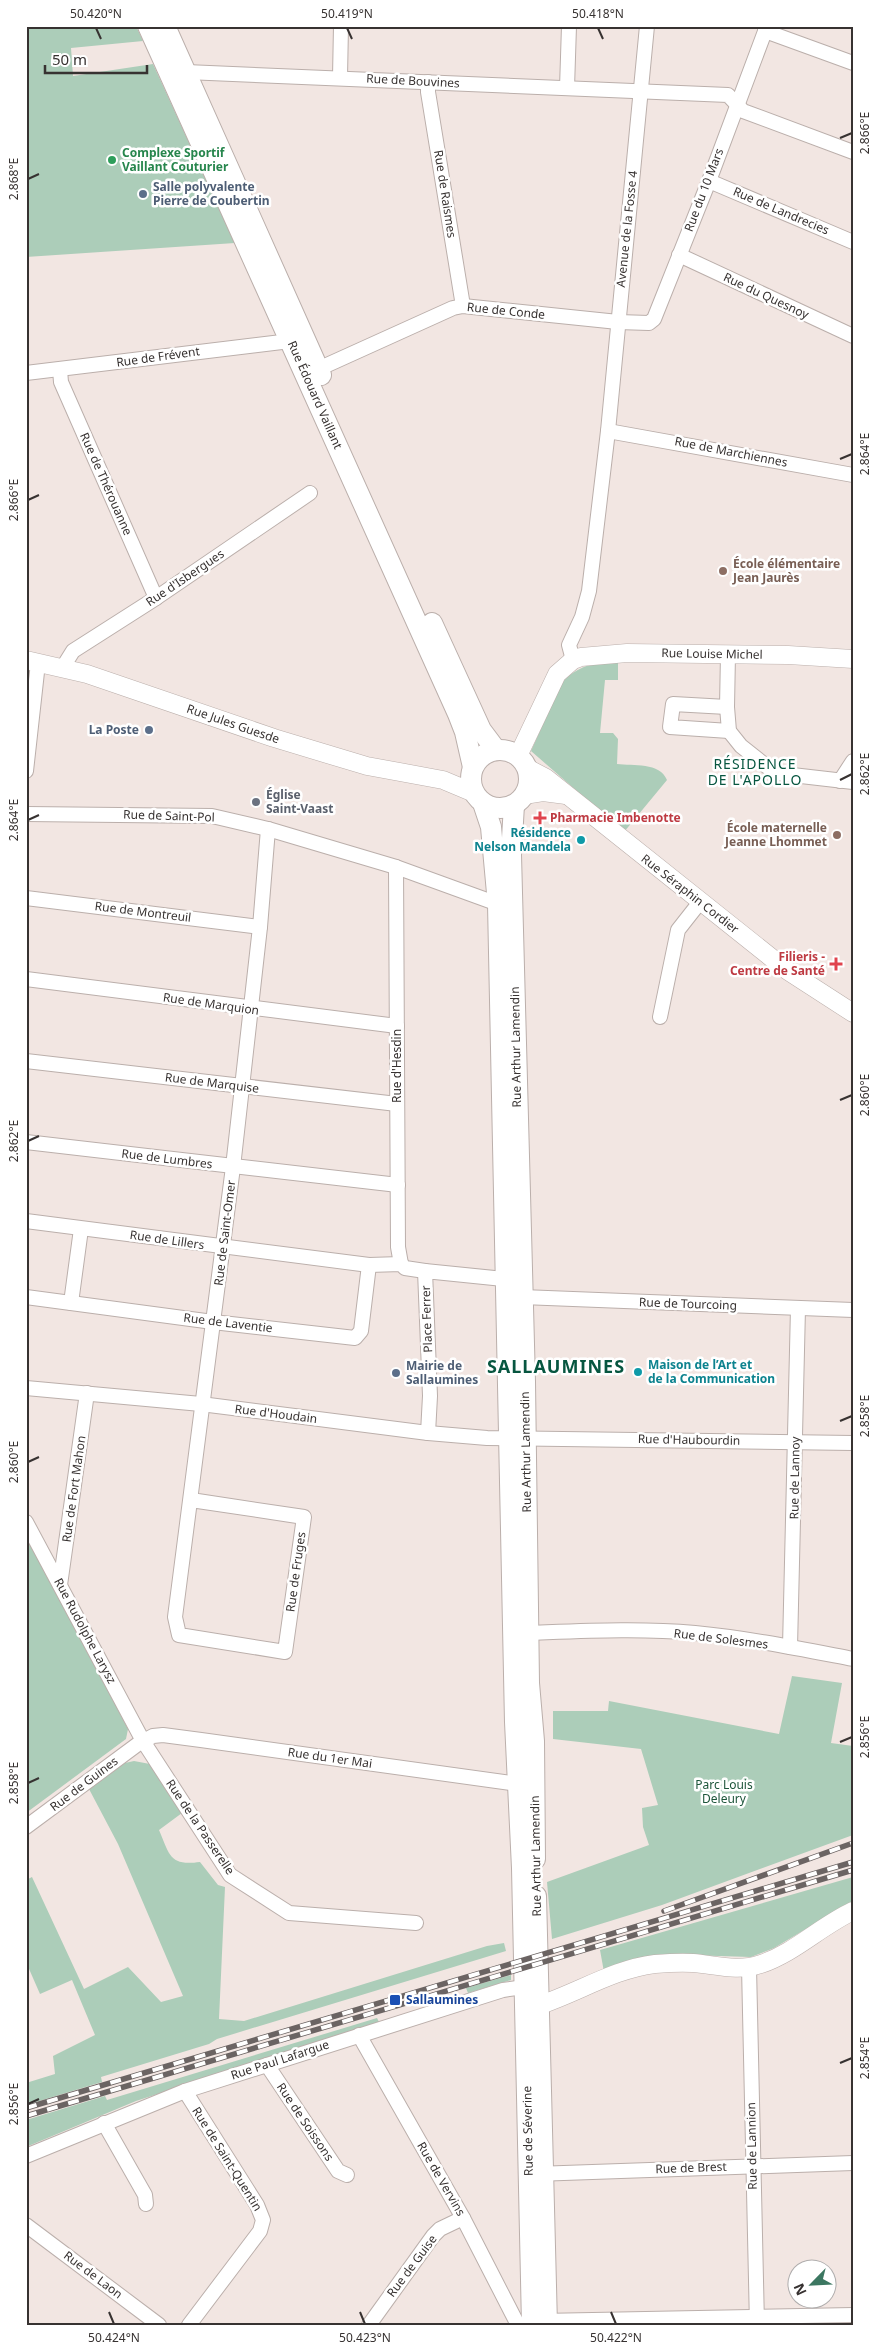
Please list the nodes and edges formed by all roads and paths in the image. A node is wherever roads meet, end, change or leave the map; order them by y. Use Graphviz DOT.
graph roads {
  1 [pos="148,26"];
  2 [pos="165,26"];
  3 [pos="341,26"];
  4 [pos="569,26"];
  5 [pos="647,26"];
  6 [pos="766,29"];
  7 [pos="853,63"];
  8 [pos="186,72"];
  9 [pos="340,77"];
  10 [pos="428,82"];
  11 [pos="566,88"];
  12 [pos="640,91"];
  13 [pos="737,102"];
  14 [pos="853,152"];
  15 [pos="709,181"];
  16 [pos="853,242"];
  17 [pos="679,255"];
  18 [pos="463,306"];
  19 [pos="618,322"];
  20 [pos="853,336"];
  21 [pos="290,341"];
  22 [pos="317,366"];
  23 [pos="60,370"];
  24 [pos="26,373"];
  25 [pos="608,431"];
  26 [pos="853,475"];
  27 [pos="310,492"];
  28 [pos="156,598"];
  29 [pos="728,654"];
  30 [pos="853,659"];
  31 [pos="573,660"];
  32 [pos="32,661"];
  33 [pos="63,667"];
  34 [pos="727,707"];
  35 [pos="729,731"];
  36 [pos="496,750"];
  37 [pos="853,761"];
  38 [pos="522,762"];
  39 [pos="472,769"];
  40 [pos="26,772"];
  41 [pos="443,780"];
  42 [pos="846,782"];
  43 [pos="566,796"];
  44 [pos="478,798"];
  45 [pos="519,800"];
  46 [pos="26,814"];
  47 [pos="268,829"];
  48 [pos="396,867"];
  49 [pos="26,898"];
  50 [pos="700,902"];
  51 [pos="498,904"];
  52 [pos="260,927"];
  53 [pos="26,979"];
  54 [pos="251,1009"];
  55 [pos="853,1013"];
  56 [pos="660,1017"];
  57 [pos="397,1026"];
  58 [pos="26,1061"];
  59 [pos="242,1086"];
  60 [pos="397,1104"];
  61 [pos="26,1142"];
  62 [pos="233,1167"];
  63 [pos="398,1184"];
  64 [pos="26,1221"];
  65 [pos="81,1229"];
  66 [pos="223,1248"];
  67 [pos="401,1264"];
  68 [pos="369,1265"];
  69 [pos="425,1271"];
  70 [pos="517,1285"];
  71 [pos="26,1297"];
  72 [pos="71,1303"];
  73 [pos="798,1308"];
  74 [pos="853,1310"];
  75 [pos="213,1322"];
  76 [pos="26,1388"];
  77 [pos="87,1393"];
  78 [pos="201,1404"];
  79 [pos="428,1433"];
  80 [pos="518,1438"];
  81 [pos="795,1442"];
  82 [pos="853,1443"];
  83 [pos="191,1500"];
  84 [pos="26,1522"];
  85 [pos="60,1585"];
  86 [pos="528,1633"];
  87 [pos="790,1647"];
  88 [pos="285,1652"];
  89 [pos="853,1659"];
  90 [pos="143,1741"];
  91 [pos="526,1786"];
  92 [pos="26,1827"];
  93 [pos="853,1911"];
  94 [pos="416,1923"];
  95 [pos="523,1938"];
  96 [pos="749,1967"];
  97 [pos="536,1991"];
  98 [pos="359,2035"];
  99 [pos="267,2064"];
  100 [pos="185,2091"];
  101 [pos="104,2123"];
  102 [pos="26,2156"];
  103 [pos="853,2163"];
  104 [pos="752,2165"];
  105 [pos="536,2174"];
  106 [pos="347,2175"];
  107 [pos="146,2204"];
  108 [pos="463,2218"];
  109 [pos="26,2225"];
  110 [pos="853,2315"];
  111 [pos="757,2321"];
  112 [pos="535,2323"];
  113 [pos="159,2325"];
  114 [pos="190,2325"];
  115 [pos="369,2325"];
  1 -- 21 [label="main road, Rue Édouard Vaillant"];
  2 -- 8 [label="main road, Rue Édouard Vaillant"];
  3 -- 9 [label="street"];
  4 -- 11 [label="street"];
  5 -- 12 [label="street, Avenue de la Fosse 4"];
  6 -- 7 [label="street"];
  6 -- 13 [label="street, Rue du 10 Mars"];
  8 -- 9 [label="street, Rue de Bouvines"];
  8 -- 22 [label="main road, Rue Édouard Vaillant"];
  9 -- 10 [label="street, Rue de Bouvines"];
  10 -- 11 [label="street, Rue de Bouvines"];
  10 -- 18 [label="street, Rue de Raismes"];
  11 -- 12 [label="street, Rue de Bouvines"];
  12 -- 13 [label="street, Rue de Bouvines"];
  12 -- 19 [label="street, Avenue de la Fosse 4"];
  13 -- 14 [label="street, Rue de Bouvines"];
  13 -- 15 [label="street, Rue du 10 Mars"];
  15 -- 16 [label="street, Rue de Landrecies"];
  15 -- 17 [label="street, Rue du 10 Mars"];
  17 -- 19 [label="street, Rue du 10 Mars"];
  17 -- 20 [label="street, Rue du Quesnoy"];
  18 -- 19 [label="street, Rue de Conde"];
  18 -- 22 [label="street, Rue de Conde"];
  19 -- 25 [label="street, Avenue de la Fosse 4"];
  21 -- 23 [label="street, Rue de Frévent"];
  21 -- 39 [label="main road, Rue Édouard Vaillant"];
  22 -- 36 [label="main road, Rue Édouard Vaillant"];
  23 -- 24 [label="street, Rue de Frévent"];
  23 -- 28 [label="street, Rue de Thérouanne"];
  25 -- 26 [label="street, Rue de Marchiennes"];
  25 -- 31 [label="street"];
  27 -- 28 [label="street, Rue d'Isbergues"];
  28 -- 33 [label="street, Rue d'Isbergues"];
  29 -- 30 [label="street, Rue Louise Michel"];
  29 -- 31 [label="street, Rue Louise Michel"];
  29 -- 34 [label="street"];
  31 -- 38 [label="street"];
  32 -- 33 [label="street, Rue Jules Guesde"];
  32 -- 40 [label="street"];
  33 -- 41 [label="street, Rue Jules Guesde"];
  34 -- 35 [label="street"];
  34 -- 35 [label="street"];
  35 -- 42 [label="street"];
  36 -- 38 [label="main road"];
  36 -- 39 [label="main road"];
  37 -- 42 [label="street"];
  38 -- 43 [label="street"];
  38 -- 45 [label="main road"];
  39 -- 41 [label="street, Rue Jules Guesde"];
  39 -- 44 [label="main road"];
  41 -- 44 [label="street, Rue Jules Guesde"];
  43 -- 45 [label="street, Rue Séraphin Cordier"];
  43 -- 50 [label="street, Rue Séraphin Cordier"];
  44 -- 45 [label="main road"];
  44 -- 51 [label="main road, Rue Arthur Lamendin"];
  45 -- 70 [label="main road, Rue Arthur Lamendin"];
  46 -- 47 [label="street, Rue de Saint-Pol"];
  47 -- 48 [label="street, Rue de Saint-Pol"];
  47 -- 52 [label="street, Rue de Saint-Omer"];
  48 -- 51 [label="street, Rue de Saint-Pol"];
  48 -- 57 [label="street, Rue d'Hesdin"];
  49 -- 52 [label="street, Rue de Montreuil"];
  50 -- 55 [label="street, Rue Séraphin Cordier"];
  50 -- 56 [label="street"];
  51 -- 70 [label="main road, Rue Arthur Lamendin"];
  52 -- 54 [label="street, Rue de Saint-Omer"];
  53 -- 54 [label="street, Rue de Marquion"];
  54 -- 57 [label="street, Rue de Marquion"];
  54 -- 59 [label="street, Rue de Saint-Omer"];
  57 -- 60 [label="street, Rue d'Hesdin"];
  58 -- 59 [label="street, Rue de Marquise"];
  59 -- 60 [label="street, Rue de Marquise"];
  59 -- 62 [label="street, Rue de Saint-Omer"];
  60 -- 63 [label="street, Rue d'Hesdin"];
  61 -- 62 [label="street, Rue de Lumbres"];
  62 -- 63 [label="street, Rue de Lumbres"];
  62 -- 66 [label="street, Rue de Saint-Omer"];
  63 -- 67 [label="street, Rue d'Hesdin"];
  64 -- 65 [label="street, Rue de Lillers"];
  65 -- 66 [label="street, Rue de Lillers"];
  65 -- 72 [label="street"];
  66 -- 68 [label="street, Rue de Lillers"];
  66 -- 75 [label="street, Rue de Saint-Omer"];
  67 -- 68 [label="street, Rue de Lillers"];
  67 -- 69 [label="street, Rue de Lillers"];
  68 -- 75 [label="street, Rue de Laventie"];
  69 -- 70 [label="street, Place Ferrer"];
  69 -- 79 [label="street, Place Ferrer"];
  70 -- 73 [label="street, Rue de Tourcoing"];
  70 -- 80 [label="main road, Rue Arthur Lamendin"];
  71 -- 72 [label="street, Rue de Laventie"];
  72 -- 75 [label="street, Rue de Laventie"];
  73 -- 74 [label="street, Rue de Tourcoing"];
  73 -- 81 [label="street, Rue de Lannoy"];
  75 -- 78 [label="street, Rue de Saint-Omer"];
  76 -- 77 [label="street, Rue d'Houdain"];
  77 -- 78 [label="street, Rue d'Houdain"];
  77 -- 85 [label="street, Rue de Fort Mahon"];
  78 -- 79 [label="street, Rue d'Houdain"];
  78 -- 83 [label="street, Rue de Saint-Omer"];
  79 -- 80 [label="street, Rue d'Houdain"];
  80 -- 81 [label="street, Rue d'Haubourdin"];
  80 -- 86 [label="main road, Rue Arthur Lamendin"];
  80 -- 91 [label="main road, Rue Arthur Lamendin"];
  81 -- 82 [label="street, Rue d'Haubourdin"];
  81 -- 87 [label="street, Rue de Lannoy"];
  83 -- 88 [label="street, Rue de Saint-Omer"];
  83 -- 88 [label="street, Rue de Fruges"];
  84 -- 85 [label="street, Rue Rudolphe Larysz"];
  85 -- 90 [label="street, Rue Rudolphe Larysz"];
  86 -- 87 [label="street, Rue de Solesmes"];
  86 -- 91 [label="main road, Rue Arthur Lamendin"];
  87 -- 89 [label="street, Rue de Solesmes"];
  90 -- 91 [label="street, Rue du 1er Mai"];
  90 -- 92 [label="street, Rue de Guines"];
  90 -- 94 [label="street, Rue de la Passerelle"];
  91 -- 95 [label="main road, Rue Arthur Lamendin"];
  91 -- 97 [label="main road, Rue Arthur Lamendin"];
  93 -- 96 [label="street"];
  95 -- 97 [label="main road, Rue de Séverine"];
  96 -- 97 [label="street"];
  96 -- 104 [label="street, Rue de Lannion"];
  97 -- 98 [label="street, Rue Paul Lafargue"];
  97 -- 105 [label="main road, Rue de Séverine"];
  98 -- 99 [label="street, Rue Paul Lafargue"];
  98 -- 108 [label="street, Rue de Vervins"];
  99 -- 100 [label="street, Rue Paul Lafargue"];
  99 -- 106 [label="street, Rue de Soissons"];
  100 -- 101 [label="street, Rue Paul Lafargue"];
  100 -- 114 [label="street, Rue de Saint-Quentin"];
  101 -- 102 [label="street, Rue Paul Lafargue"];
  101 -- 107 [label="street"];
  103 -- 104 [label="street, Rue de Brest"];
  104 -- 105 [label="street, Rue de Brest"];
  104 -- 111 [label="street, Rue de Lannion"];
  105 -- 112 [label="main road, Rue de Séverine"];
  108 -- 112 [label="street, Rue de Vervins"];
  108 -- 115 [label="street, Rue de Guise"];
  109 -- 113 [label="street, Rue de Laon"];
  110 -- 111 [label="street"];
  111 -- 112 [label="street"];
}
